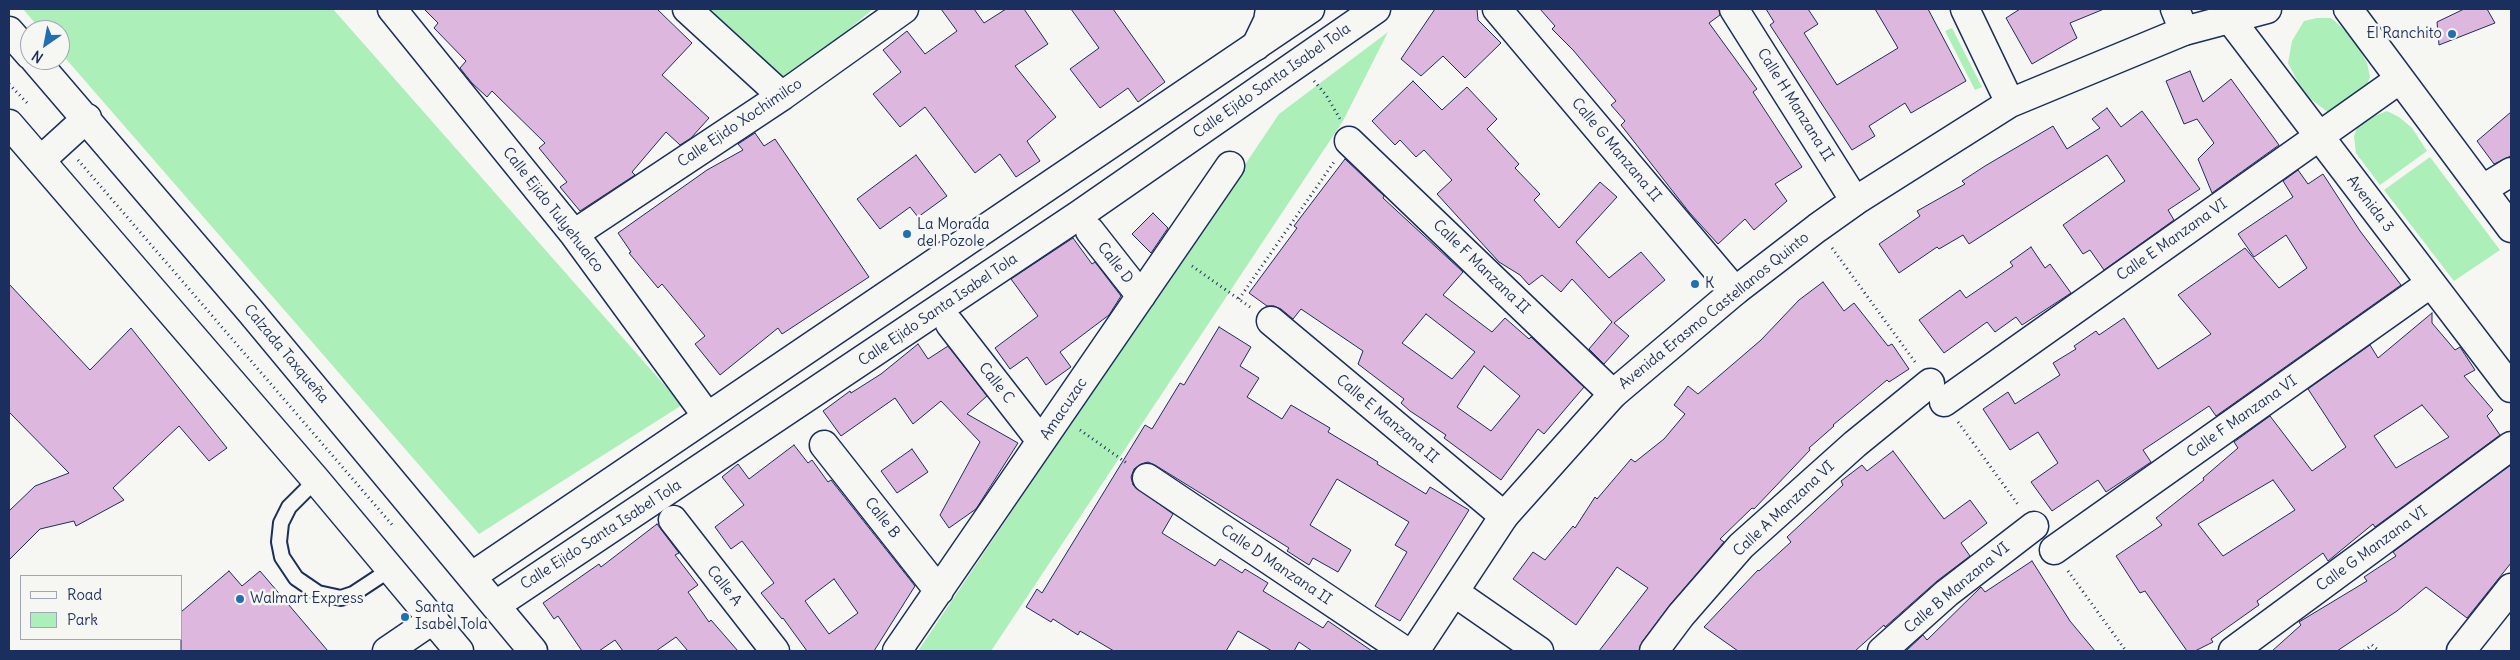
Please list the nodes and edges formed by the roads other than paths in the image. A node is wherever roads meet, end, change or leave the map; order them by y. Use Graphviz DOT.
graph roads {
  1 [pos="392,9"];
  2 [pos="687,9"];
  3 [pos="904,9"];
  4 [pos="1270,9"];
  5 [pos="1310,9"];
  6 [pos="1376,9"];
  7 [pos="1497,9"];
  8 [pos="1734,9"];
  9 [pos="1965,9"];
  10 [pos="2267,9"];
  11 [pos="2348,9"];
  12 [pos="2230,19"];
  13 [pos="2180,20"];
  14 [pos="9,31"];
  15 [pos="20,44"];
  16 [pos="1256,46"];
  17 [pos="44,70"];
  18 [pos="2400,79"];
  19 [pos="782,96"];
  20 [pos="2010,103"];
  21 [pos="87,118"];
  22 [pos="9,124"];
  23 [pos="2318,136"];
  24 [pos="1348,141"];
  25 [pos="41,160"];
  26 [pos="1230,166"];
  27 [pos="2511,172"];
  28 [pos="2483,189"];
  29 [pos="1855,201"];
  30 [pos="2511,228"];
  31 [pos="1090,231"];
  32 [pos="574,234"];
  33 [pos="2431,283"];
  34 [pos="1735,291"];
  35 [pos="1141,296"];
  36 [pos="1270,321"];
  37 [pos="950,324"];
  38 [pos="2511,388"];
  39 [pos="1937,393"];
  40 [pos="1613,394"];
  41 [pos="707,416"];
  42 [pos="1041,441"];
  43 [pos="824,444"];
  44 [pos="2511,446"];
  45 [pos="1147,478"];
  46 [pos="316,480"];
  47 [pos="1504,516"];
  48 [pos="673,520"];
  49 [pos="2034,526"];
  50 [pos="2054,550"];
  51 [pos="391,570"];
  52 [pos="472,576"];
  53 [pos="2511,588"];
  54 [pos="939,591"];
  55 [pos="1454,592"];
  56 [pos="496,605"];
  57 [pos="444,639"];
  58 [pos="388,651"];
  59 [pos="533,651"];
  60 [pos="776,651"];
  61 [pos="898,651"];
  62 [pos="1405,651"];
  63 [pos="1415,651"];
  64 [pos="1539,651"];
  65 [pos="1654,651"];
  66 [pos="1882,651"];
  67 [pos="2233,651"];
  68 [pos="2461,651"];
  1 -- 32 [label="street, Calle Ejido Tulyehualco"];
  2 -- 19 [label="street"];
  3 -- 19 [label="street, Calle Ejido Xochimilco"];
  4 -- 16 [label="street"];
  5 -- 16 [label="street"];
  6 -- 56 [label="street, Calle Ejido Santa Isabel Tola"];
  7 -- 34 [label="street, Calle G Manzana II"];
  8 -- 29 [label="street, Calle H Manzana II"];
  9 -- 20 [label="street"];
  10 -- 12 [label="street, Avenida Erasmo Castellanos Quinto"];
  11 -- 18 [label="street"];
  12 -- 13 [label="street, Avenida Erasmo Castellanos Quinto"];
  12 -- 23 [label="street, Avenida 3"];
  13 -- 20 [label="street, Avenida Erasmo Castellanos Quinto"];
  14 -- 15 [label="street"];
  16 -- 41 [label="street"];
  17 -- 21 [label="street, Calzada Taxqueña"];
  18 -- 23 [label="street, Calle E Manzana VI"];
  18 -- 28 [label="street"];
  19 -- 32 [label="street, Calle Ejido Xochimilco"];
  20 -- 29 [label="street, Avenida Erasmo Castellanos Quinto"];
  21 -- 25 [label="street"];
  21 -- 52 [label="street, Calzada Taxqueña"];
  22 -- 25 [label="street"];
  23 -- 33 [label="street, Avenida 3"];
  23 -- 39 [label="street, Calle E Manzana VI"];
  24 -- 40 [label="street, Calle F Manzana II"];
  25 -- 46 [label="street"];
  26 -- 35 [label="street, Amacuzac"];
  27 -- 28 [label="street"];
  28 -- 30 [label="street"];
  29 -- 34 [label="street, Avenida Erasmo Castellanos Quinto"];
  31 -- 35 [label="street, Calle D"];
  32 -- 41 [label="street, Calle Ejido Tulyehualco"];
  33 -- 38 [label="street, Avenida 3"];
  33 -- 50 [label="street, Calle F Manzana VI"];
  34 -- 40 [label="street, Avenida Erasmo Castellanos Quinto"];
  35 -- 42 [label="street, Amacuzac"];
  36 -- 47 [label="street, Calle E Manzana II"];
  37 -- 42 [label="street, Calle C"];
  39 -- 65 [label="street, Calle A Manzana VI"];
  40 -- 47 [label="street, Avenida Erasmo Castellanos Quinto"];
  41 -- 52 [label="street"];
  42 -- 54 [label="street, Amacuzac"];
  43 -- 54 [label="street, Calle B"];
  44 -- 67 [label="street, Calle G Manzana VI"];
  45 -- 62 [label="street, Calle D Manzana II"];
  46 -- 51 [label="street"];
  46 -- 51 [label="lane"];
  47 -- 55 [label="street, Avenida Erasmo Castellanos Quinto"];
  48 -- 60 [label="street, Calle A"];
  49 -- 66 [label="street, Calle B Manzana VI"];
  51 -- 57 [label="street"];
  52 -- 56 [label="street, Calzada Taxqueña"];
  53 -- 68 [label="street"];
  54 -- 61 [label="street, Amacuzac"];
  55 -- 63 [label="street, Avenida Erasmo Castellanos Quinto"];
  55 -- 64 [label="street"];
  56 -- 59 [label="street, Calzada Taxqueña"];
  57 -- 58 [label="street"];
}
